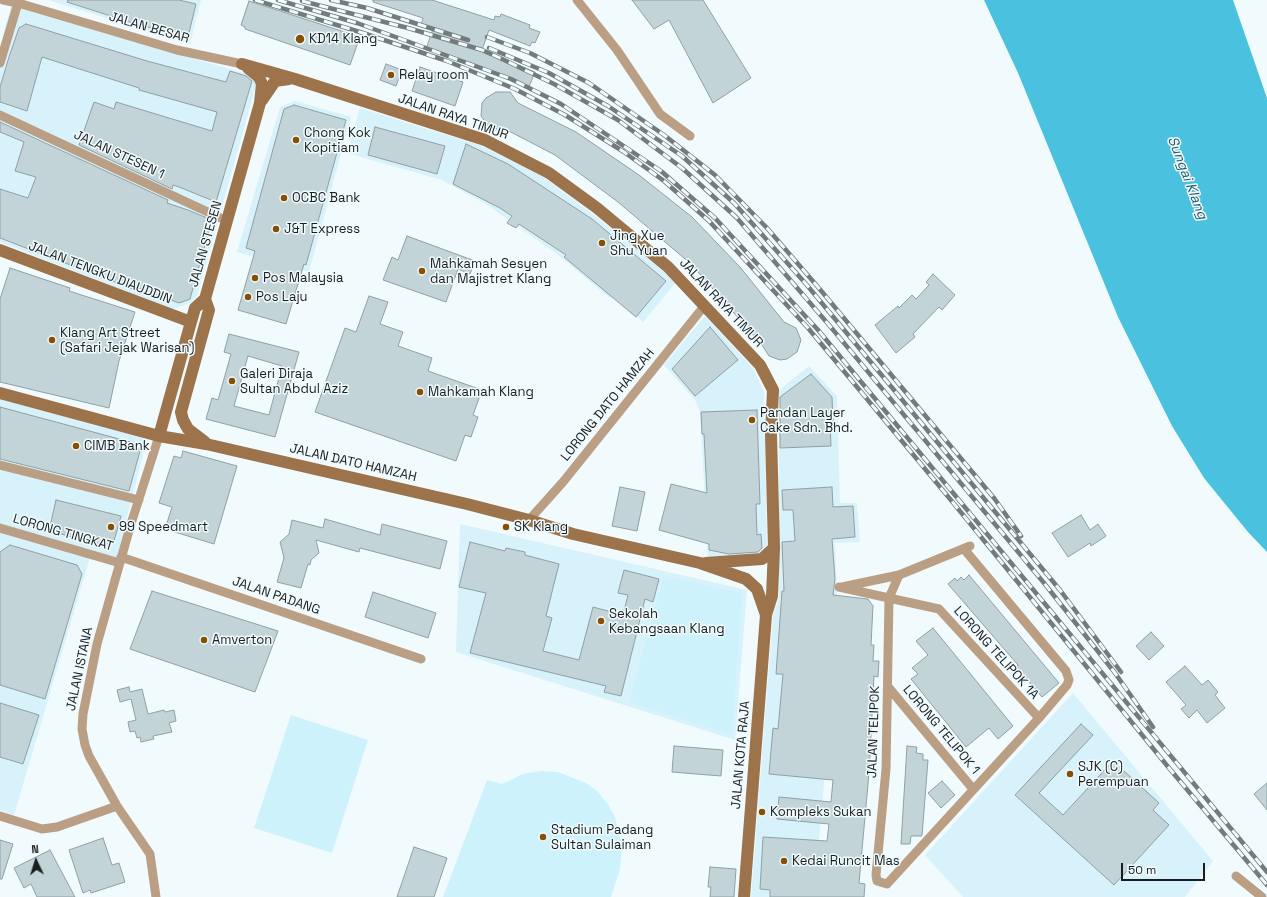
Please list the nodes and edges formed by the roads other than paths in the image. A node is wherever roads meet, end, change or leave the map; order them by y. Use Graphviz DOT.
graph roads {
  1 [pos="3,0"];
  2 [pos="576,0"];
  3 [pos="18,2"];
  4 [pos="0,63"];
  5 [pos="242,64"];
  6 [pos="295,79"];
  7 [pos="260,103"];
  8 [pos="0,114"];
  9 [pos="690,136"];
  10 [pos="227,221"];
  11 [pos="0,250"];
  12 [pos="205,299"];
  13 [pos="705,305"];
  14 [pos="190,322"];
  15 [pos="0,393"];
  16 [pos="159,436"];
  17 [pos="206,444"];
  18 [pos="0,465"];
  19 [pos="139,500"];
  20 [pos="529,520"];
  21 [pos="0,528"];
  22 [pos="774,548"];
  23 [pos="121,560"];
  24 [pos="700,563"];
  25 [pos="898,575"];
  26 [pos="889,598"];
  27 [pos="766,615"];
  28 [pos="422,659"];
  29 [pos="889,688"];
  30 [pos="1038,718"];
  31 [pos="973,789"];
  32 [pos="117,806"];
  33 [pos="0,816"];
  34 [pos="1236,876"];
  35 [pos="156,897"];
  36 [pos="744,897"];
  37 [pos="1262,897"];
  1 -- 3 [label="street, JALAN BESAR"];
  2 -- 9 [label="street"];
  3 -- 4 [label="street"];
  3 -- 5 [label="street, JALAN BESAR"];
  5 -- 6 [label="main road, JALAN RAYA TIMUR"];
  5 -- 7 [label="main road, JALAN STESEN"];
  6 -- 7 [label="main road, JALAN STESEN"];
  6 -- 13 [label="main road, JALAN RAYA TIMUR"];
  7 -- 10 [label="main road, JALAN STESEN"];
  8 -- 10 [label="street, JALAN STESEN 1"];
  10 -- 12 [label="main road, JALAN STESEN"];
  11 -- 14 [label="main road, JALAN TENGKU DIAUDDIN"];
  12 -- 14 [label="main road, JALAN STESEN"];
  12 -- 17 [label="main road"];
  13 -- 20 [label="street, LORONG DATO HAMZAH"];
  13 -- 22 [label="main road, JALAN RAYA TIMUR"];
  14 -- 16 [label="main road, JALAN STESEN"];
  15 -- 16 [label="main road, JALAN DATO HAMZAH"];
  16 -- 17 [label="main road, JALAN DATO HAMZAH"];
  16 -- 19 [label="street, JALAN ISTANA"];
  17 -- 20 [label="main road, JALAN DATO HAMZAH"];
  18 -- 19 [label="street"];
  19 -- 23 [label="street, JALAN ISTANA"];
  20 -- 24 [label="main road, JALAN DATO HAMZAH"];
  21 -- 23 [label="street, LORONG TINGKAT"];
  22 -- 24 [label="main road"];
  22 -- 27 [label="main road, JALAN RAYA TIMUR"];
  23 -- 28 [label="street, JALAN PADANG"];
  23 -- 32 [label="street, JALAN ISTANA"];
  24 -- 27 [label="main road"];
  25 -- 26 [label="street, JALAN TELIPOK"];
  25 -- 26 [label="street, LORONG TELIPOK 1A"];
  25 -- 30 [label="street"];
  26 -- 29 [label="street, JALAN TELIPOK"];
  26 -- 30 [label="street, LORONG TELIPOK 1A"];
  27 -- 36 [label="main road, JALAN KOTA RAJA"];
  29 -- 31 [label="street, LORONG TELIPOK 1"];
  29 -- 31 [label="street, JALAN TELIPOK"];
  30 -- 31 [label="street"];
  32 -- 33 [label="street"];
  32 -- 35 [label="street, JALAN ISTANA"];
  34 -- 37 [label="street"];
}
